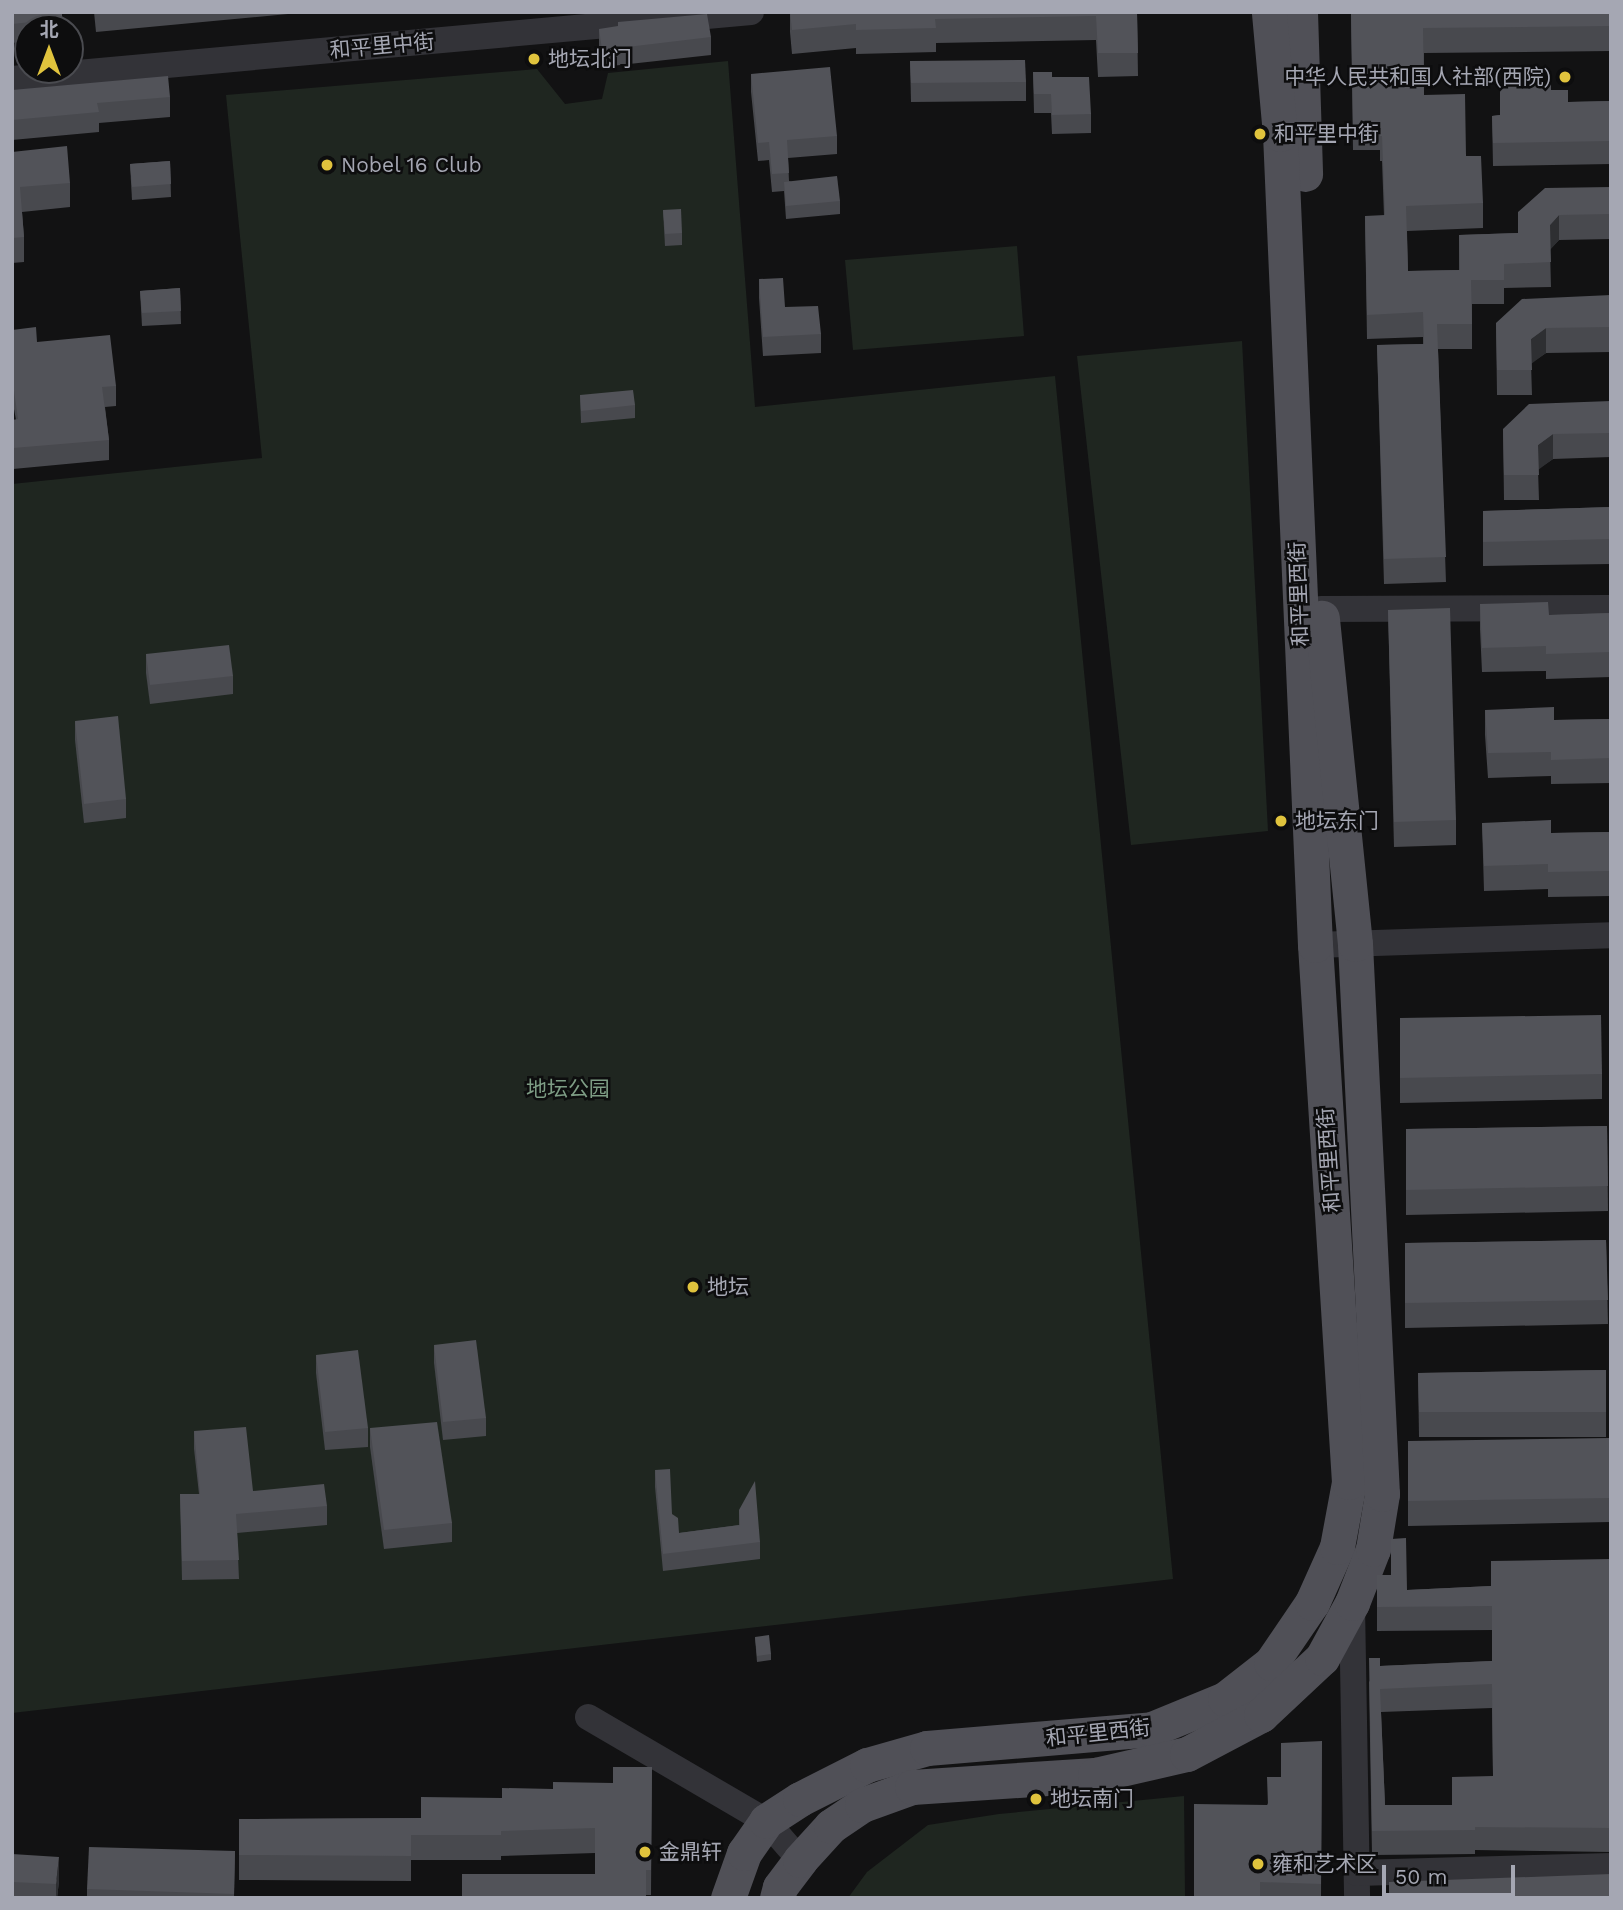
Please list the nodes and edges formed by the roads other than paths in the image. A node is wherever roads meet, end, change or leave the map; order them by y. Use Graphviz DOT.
graph roads {
  1 [pos="751,12"];
  2 [pos="1269,12"];
  3 [pos="1300,12"];
  4 [pos="12,79"];
  5 [pos="1611,608"];
  6 [pos="1321,609"];
  7 [pos="1611,935"];
  8 [pos="1355,944"];
  9 [pos="1315,945"];
  10 [pos="1352,1603"];
  11 [pos="588,1717"];
  12 [pos="766,1821"];
  13 [pos="800,1860"];
  14 [pos="1611,1866"];
  15 [pos="1357,1885"];
  16 [pos="728,1898"];
  17 [pos="777,1898"];
  1 -- 4 [label="street, 和平里中街"];
  2 -- 9 [label="main road, 和平里西街"];
  3 -- 6 [label="main road, 和平里西街"];
  5 -- 6 [label="street"];
  6 -- 8 [label="main road, 和平里西街"];
  7 -- 8 [label="street"];
  8 -- 9 [label="street"];
  8 -- 10 [label="main road, 和平里西街"];
  9 -- 12 [label="main road, 和平里西街"];
  10 -- 13 [label="main road, 和平里西街"];
  10 -- 15 [label="street"];
  11 -- 12 [label="street"];
  12 -- 13 [label="street"];
  12 -- 16 [label="main road, 和平里西街"];
  13 -- 17 [label="main road, 和平里西街"];
  14 -- 15 [label="street"];
}
